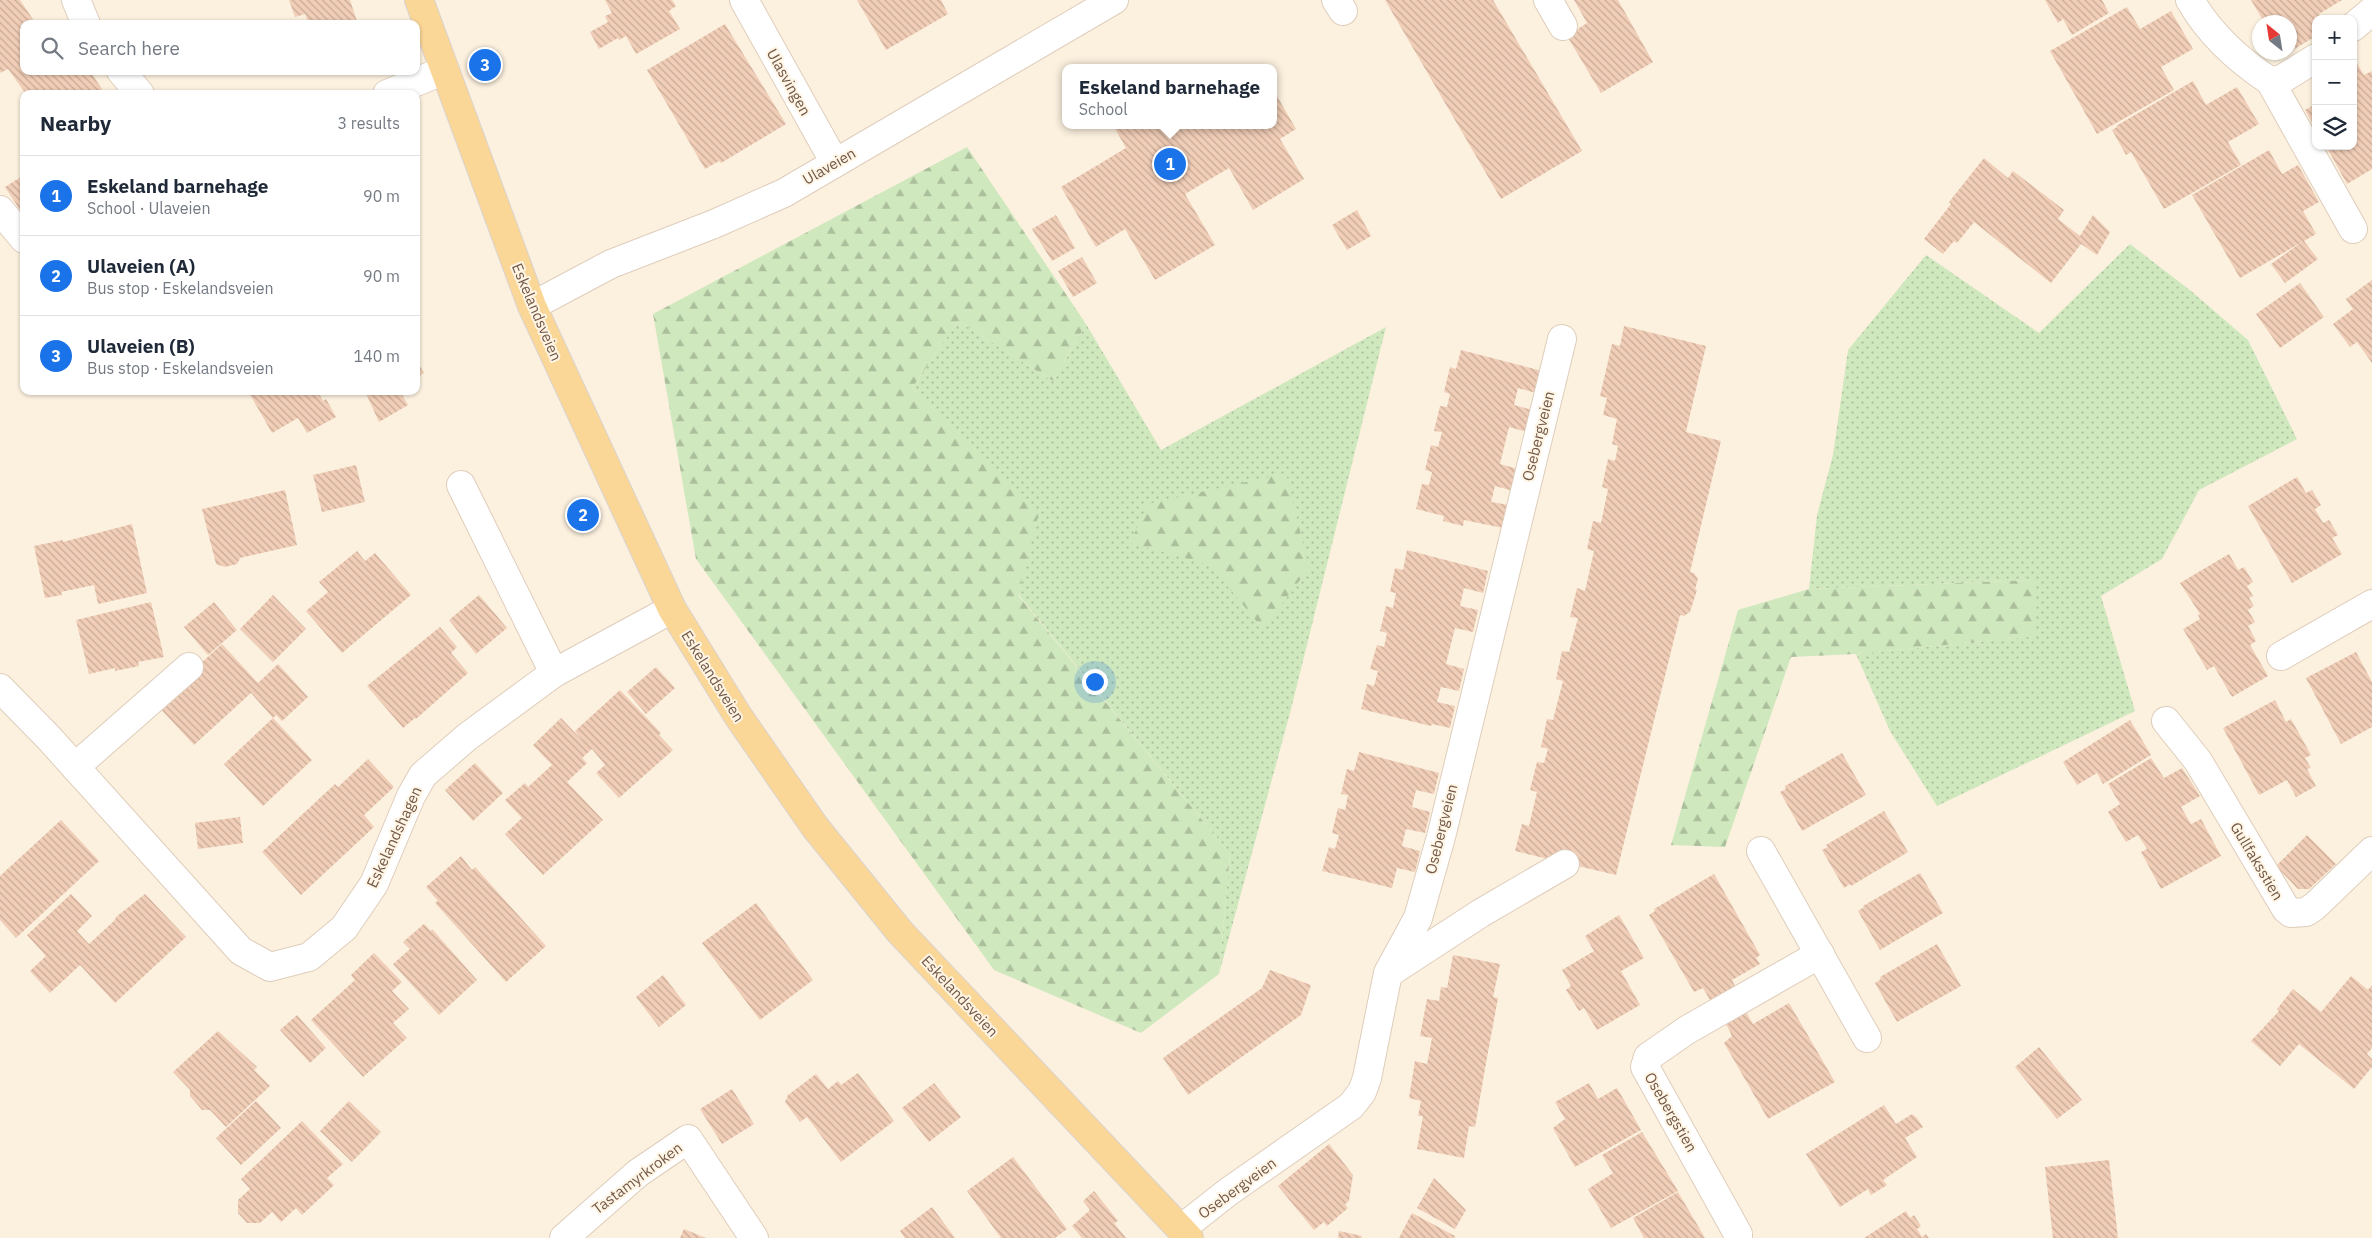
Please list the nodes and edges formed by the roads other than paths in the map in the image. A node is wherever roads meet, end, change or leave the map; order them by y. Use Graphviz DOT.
graph roads {
  1 [pos="76,0"];
  2 [pos="419,0"];
  3 [pos="744,0"];
  4 [pos="1114,0"];
  5 [pos="1548,0"];
  6 [pos="2190,0"];
  7 [pos="2372,11"];
  8 [pos="84,20"];
  9 [pos="2357,24"];
  10 [pos="1563,26"];
  11 [pos="2313,60"];
  12 [pos="445,70"];
  13 [pos="124,75"];
  14 [pos="2270,81"];
  15 [pos="137,90"];
  16 [pos="396,90"];
  17 [pos="835,163"];
  18 [pos="0,210"];
  19 [pos="2353,229"];
  20 [pos="20,234"];
  21 [pos="532,306"];
  22 [pos="1562,339"];
  23 [pos="461,485"];
  24 [pos="2372,604"];
  25 [pos="672,609"];
  26 [pos="2281,656"];
  27 [pos="189,667"];
  28 [pos="554,673"];
  29 [pos="0,688"];
  30 [pos="2166,720"];
  31 [pos="75,767"];
  32 [pos="2372,851"];
  33 [pos="1761,852"];
  34 [pos="1565,864"];
  35 [pos="1820,954"];
  36 [pos="1388,973"];
  37 [pos="1867,1038"];
  38 [pos="1185,1234"];
  39 [pos="564,1238"];
  40 [pos="754,1238"];
  41 [pos="1738,1238"];
  1 -- 8 [label="street"];
  2 -- 12 [label="main road, Eskelandsveien"];
  3 -- 17 [label="street, Ulasvingen"];
  4 -- 17 [label="street, Ulaveien"];
  5 -- 10 [label="street"];
  6 -- 14 [label="street"];
  7 -- 9 [label="street"];
  11 -- 14 [label="street"];
  12 -- 16 [label="street"];
  12 -- 21 [label="main road, Eskelandsveien"];
  13 -- 15 [label="street"];
  14 -- 19 [label="street"];
  17 -- 21 [label="street, Ulaveien"];
  18 -- 20 [label="street"];
  21 -- 25 [label="main road, Eskelandsveien"];
  22 -- 36 [label="street, Osebergveien"];
  23 -- 28 [label="street"];
  24 -- 26 [label="street"];
  25 -- 28 [label="street, Eskelandshagen"];
  25 -- 38 [label="main road, Eskelandsveien"];
  27 -- 31 [label="street"];
  28 -- 31 [label="street, Eskelandshagen"];
  29 -- 31 [label="street, Eskelandshagen"];
  30 -- 32 [label="street, Gullfaksstien"];
  33 -- 35 [label="street"];
  34 -- 36 [label="street"];
  35 -- 37 [label="street"];
  35 -- 41 [label="street, Osebergstien"];
  36 -- 38 [label="street, Osebergveien"];
  39 -- 40 [label="street, Tastamyrkroken"];
}
